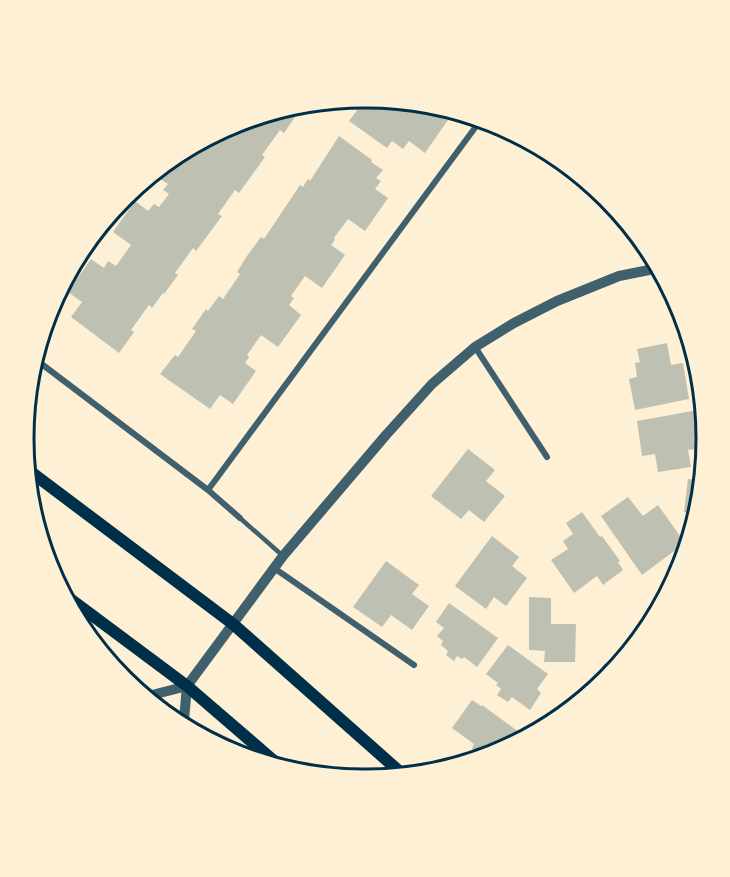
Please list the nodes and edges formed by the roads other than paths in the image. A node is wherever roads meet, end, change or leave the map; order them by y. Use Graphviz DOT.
graph roads {
  1 [pos="475,127"];
  2 [pos="649,270"];
  3 [pos="475,347"];
  4 [pos="43,365"];
  5 [pos="547,457"];
  6 [pos="36,476"];
  7 [pos="208,490"];
  8 [pos="240,518"];
  9 [pos="283,556"];
  10 [pos="274,568"];
  11 [pos="81,607"];
  12 [pos="233,624"];
  13 [pos="414,665"];
  14 [pos="187,686"];
  15 [pos="156,694"];
  16 [pos="184,715"];
  17 [pos="265,753"];
  18 [pos="395,767"];
  1 -- 7 [label="street"];
  2 -- 3 [label="street"];
  3 -- 5 [label="street"];
  3 -- 9 [label="street"];
  4 -- 7 [label="street"];
  6 -- 12 [label="main road"];
  7 -- 8 [label="street"];
  8 -- 9 [label="lane"];
  9 -- 10 [label="street"];
  10 -- 12 [label="street"];
  10 -- 13 [label="street"];
  11 -- 14 [label="main road"];
  12 -- 14 [label="street"];
  12 -- 18 [label="main road"];
  14 -- 15 [label="street"];
  14 -- 16 [label="street"];
  14 -- 17 [label="main road"];
}
